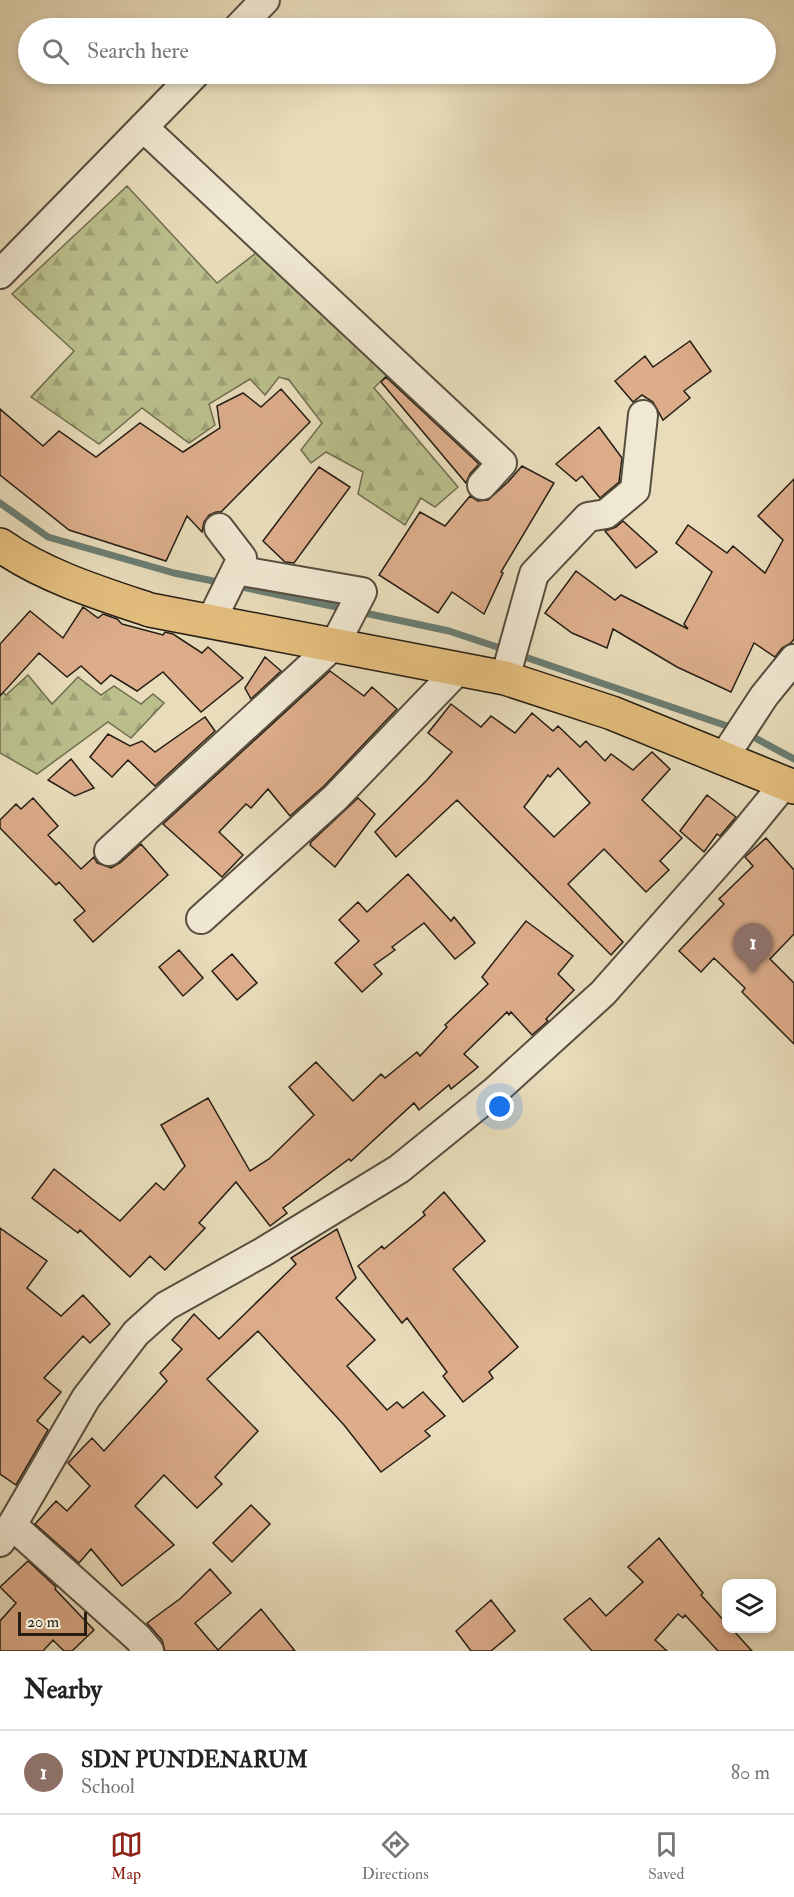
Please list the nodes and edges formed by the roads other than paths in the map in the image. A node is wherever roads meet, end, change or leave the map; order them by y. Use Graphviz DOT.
graph roads {
  1 [pos="265,0"];
  2 [pos="248,18"];
  3 [pos="185,84"];
  4 [pos="143,127"];
  5 [pos="0,274"];
  6 [pos="643,415"];
  7 [pos="482,485"];
  8 [pos="219,528"];
  9 [pos="0,545"];
  10 [pos="226,590"];
  11 [pos="347,622"];
  12 [pos="794,659"];
  13 [pos="459,669"];
  14 [pos="507,672"];
  15 [pos="728,750"];
  16 [pos="790,785"];
  17 [pos="110,850"];
  18 [pos="201,919"];
  19 [pos="6,1534"];
  20 [pos="149,1651"];
  1 -- 2 [label="street"];
  3 -- 4 [label="street"];
  4 -- 5 [label="street"];
  4 -- 7 [label="street"];
  6 -- 14 [label="street"];
  8 -- 10 [label="street"];
  9 -- 10 [label="main road"];
  10 -- 11 [label="main road"];
  10 -- 11 [label="street"];
  11 -- 13 [label="main road"];
  11 -- 17 [label="street"];
  12 -- 15 [label="street"];
  13 -- 14 [label="main road"];
  13 -- 18 [label="street"];
  14 -- 15 [label="main road"];
  15 -- 16 [label="main road"];
  16 -- 19 [label="street"];
  19 -- 20 [label="street"];
}
